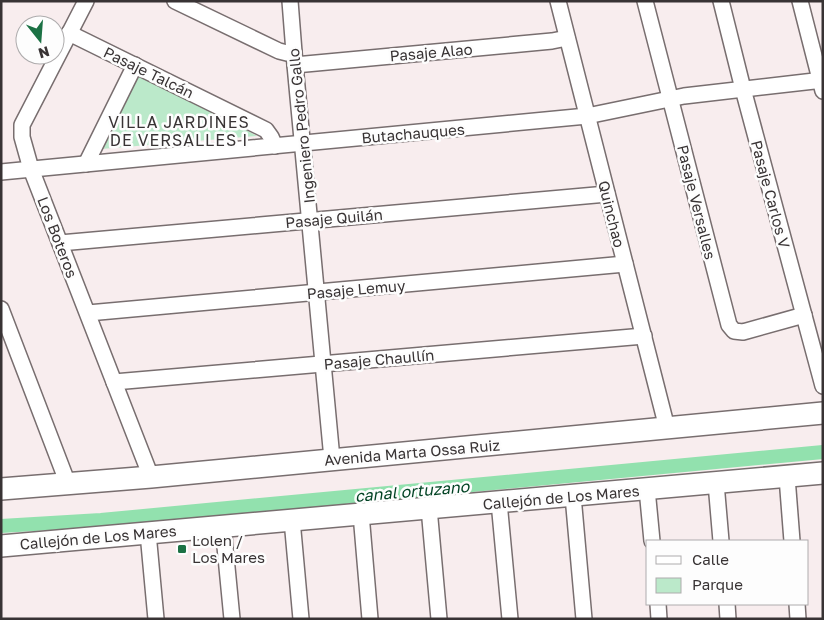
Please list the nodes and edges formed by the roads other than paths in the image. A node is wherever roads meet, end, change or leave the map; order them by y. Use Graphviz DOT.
graph roads {
  1 [pos="86,1"];
  2 [pos="176,1"];
  3 [pos="290,1"];
  4 [pos="558,1"];
  5 [pos="645,1"];
  6 [pos="721,1"];
  7 [pos="800,1"];
  8 [pos="70,33"];
  9 [pos="567,38"];
  10 [pos="294,58"];
  11 [pos="135,65"];
  12 [pos="822,84"];
  13 [pos="743,89"];
  14 [pos="670,98"];
  15 [pos="587,116"];
  16 [pos="303,143"];
  17 [pos="274,146"];
  18 [pos="86,164"];
  19 [pos="31,169"];
  20 [pos="1,172"];
  21 [pos="607,194"];
  22 [pos="310,220"];
  23 [pos="60,243"];
  24 [pos="625,264"];
  25 [pos="317,292"];
  26 [pos="1,309"];
  27 [pos="88,313"];
  28 [pos="804,315"];
  29 [pos="644,336"];
  30 [pos="324,364"];
  31 [pos="114,382"];
  32 [pos="823,386"];
  33 [pos="823,413"];
  34 [pos="667,428"];
  35 [pos="332,459"];
  36 [pos="823,473"];
  37 [pos="151,477"];
  38 [pos="786,477"];
  39 [pos="716,483"];
  40 [pos="68,484"];
  41 [pos="1,489"];
  42 [pos="647,489"];
  43 [pos="573,496"];
  44 [pos="499,502"];
  45 [pos="429,508"];
  46 [pos="360,514"];
  47 [pos="292,520"];
  48 [pos="223,526"];
  49 [pos="148,533"];
  50 [pos="652,540"];
  51 [pos="721,540"];
  52 [pos="792,540"];
  53 [pos="1,546"];
  54 [pos="658,605"];
  55 [pos="727,605"];
  56 [pos="797,605"];
  57 [pos="156,619"];
  58 [pos="232,619"];
  59 [pos="300,619"];
  60 [pos="370,619"];
  61 [pos="439,619"];
  62 [pos="510,619"];
  63 [pos="584,619"];
  64 [pos="659,619"];
  65 [pos="728,619"];
  66 [pos="798,619"];
  1 -- 8 [label="street, Los Boteros"];
  2 -- 10 [label="street, Pasaje Alao"];
  3 -- 10 [label="street, Ingeniero Pedro Gallo"];
  4 -- 9 [label="street, Quinchao"];
  5 -- 14 [label="street, Pasaje Versalles"];
  6 -- 13 [label="street, Pasaje Carlos V"];
  7 -- 12 [label="street"];
  8 -- 11 [label="street, Pasaje Talcán"];
  8 -- 19 [label="street, Los Boteros"];
  9 -- 10 [label="street, Pasaje Alao"];
  9 -- 15 [label="street, Quinchao"];
  10 -- 16 [label="street, Ingeniero Pedro Gallo"];
  11 -- 17 [label="street, Pasaje Talcán"];
  11 -- 18 [label="street"];
  12 -- 13 [label="street, Butachauques"];
  13 -- 14 [label="street, Butachauques"];
  13 -- 28 [label="street, Pasaje Carlos V"];
  14 -- 15 [label="street, Butachauques"];
  14 -- 28 [label="street, Pasaje Versalles"];
  15 -- 16 [label="street, Butachauques"];
  15 -- 21 [label="street, Quinchao"];
  16 -- 17 [label="street, Butachauques"];
  16 -- 22 [label="street, Ingeniero Pedro Gallo"];
  17 -- 18 [label="street, Butachauques"];
  18 -- 19 [label="street, Butachauques"];
  19 -- 20 [label="street, Butachauques"];
  19 -- 23 [label="street, Los Boteros"];
  21 -- 22 [label="street, Pasaje Quilán"];
  21 -- 24 [label="street, Quinchao"];
  22 -- 23 [label="street, Pasaje Quilán"];
  22 -- 25 [label="street, Ingeniero Pedro Gallo"];
  23 -- 27 [label="street, Los Boteros"];
  24 -- 25 [label="street, Pasaje Lemuy"];
  24 -- 29 [label="street, Quinchao"];
  25 -- 27 [label="street, Pasaje Lemuy"];
  25 -- 30 [label="street, Ingeniero Pedro Gallo"];
  26 -- 40 [label="street"];
  27 -- 31 [label="street, Los Boteros"];
  28 -- 32 [label="street, Pasaje Carlos V"];
  29 -- 30 [label="street, Pasaje Chaullín"];
  29 -- 34 [label="street, Quinchao"];
  30 -- 31 [label="street, Pasaje Chaullín"];
  30 -- 35 [label="street, Ingeniero Pedro Gallo"];
  31 -- 37 [label="street, Los Boteros"];
  33 -- 34 [label="street, Avenida Marta Ossa Ruiz"];
  34 -- 35 [label="street, Avenida Marta Ossa Ruiz"];
  35 -- 37 [label="street, Avenida Marta Ossa Ruiz"];
  36 -- 38 [label="street, Callejón de Los Mares"];
  37 -- 40 [label="street, Avenida Marta Ossa Ruiz"];
  38 -- 39 [label="street, Callejón de Los Mares"];
  38 -- 52 [label="street"];
  39 -- 42 [label="street, Callejón de Los Mares"];
  39 -- 51 [label="street"];
  40 -- 41 [label="street, Avenida Marta Ossa Ruiz"];
  42 -- 43 [label="street, Callejón de Los Mares"];
  42 -- 50 [label="street"];
  43 -- 44 [label="street, Callejón de Los Mares"];
  43 -- 63 [label="street"];
  44 -- 45 [label="street, Callejón de Los Mares"];
  44 -- 62 [label="street"];
  45 -- 46 [label="street, Callejón de Los Mares"];
  45 -- 61 [label="street"];
  46 -- 47 [label="street, Callejón de Los Mares"];
  46 -- 60 [label="street"];
  47 -- 48 [label="street, Callejón de Los Mares"];
  47 -- 59 [label="street"];
  48 -- 49 [label="street, Callejón de Los Mares"];
  48 -- 58 [label="street"];
  49 -- 53 [label="street, Callejón de Los Mares"];
  49 -- 57 [label="street"];
  54 -- 64 [label="street"];
  55 -- 65 [label="street"];
  56 -- 66 [label="street"];
}
